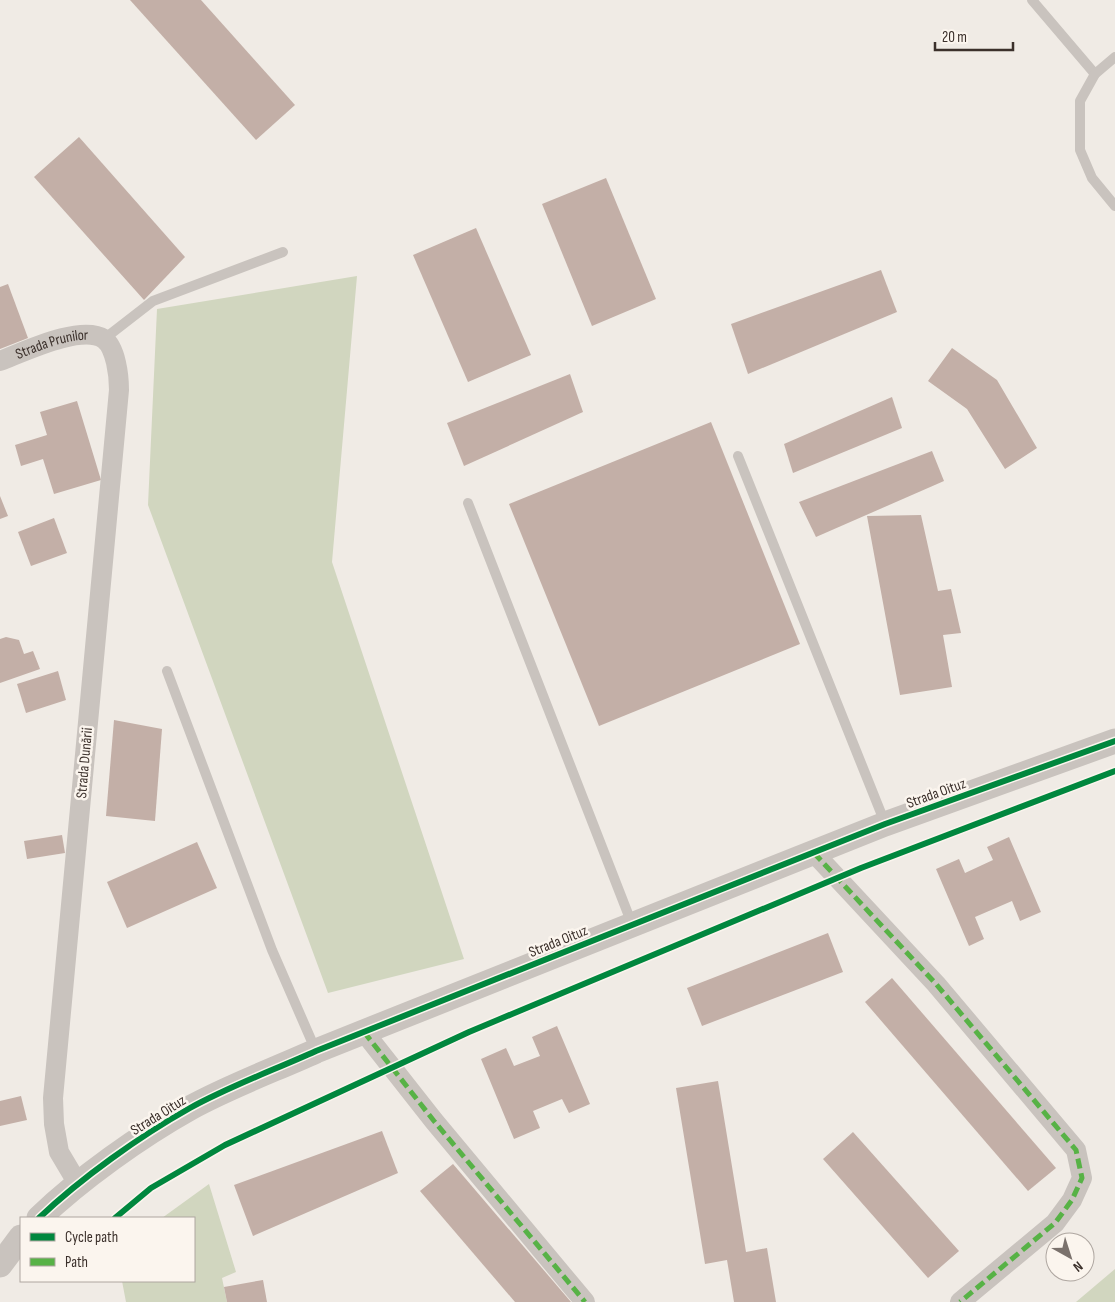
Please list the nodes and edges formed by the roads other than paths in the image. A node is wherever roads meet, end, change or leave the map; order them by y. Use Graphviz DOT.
graph roads {
  1 [pos="1032,0"];
  2 [pos="1115,58"];
  3 [pos="1094,74"];
  4 [pos="1115,206"];
  5 [pos="283,252"];
  6 [pos="104,339"];
  7 [pos="0,361"];
  8 [pos="738,456"];
  9 [pos="468,503"];
  10 [pos="167,671"];
  11 [pos="1115,741"];
  12 [pos="885,824"];
  13 [pos="814,853"];
  14 [pos="632,925"];
  15 [pos="364,1032"];
  16 [pos="316,1051"];
  17 [pos="78,1184"];
  18 [pos="40,1217"];
  19 [pos="20,1236"];
  20 [pos="20,1236"];
  21 [pos="0,1247"];
  22 [pos="0,1265"];
  23 [pos="585,1302"];
  24 [pos="960,1302"];
  1 -- 3 [label="lane"];
  2 -- 3 [label="lane"];
  3 -- 4 [label="lane"];
  5 -- 6 [label="lane"];
  6 -- 7 [label="street, Strada Prunilor"];
  6 -- 17 [label="street, Strada Dunării"];
  8 -- 12 [label="lane"];
  9 -- 14 [label="lane"];
  10 -- 16 [label="lane"];
  11 -- 12 [label="street, Strada Oituz"];
  12 -- 13 [label="street, Strada Oituz"];
  13 -- 14 [label="street, Strada Oituz"];
  13 -- 24 [label="street"];
  14 -- 15 [label="street, Strada Oituz"];
  15 -- 16 [label="street, Strada Oituz"];
  15 -- 23 [label="street"];
  16 -- 17 [label="street, Strada Oituz"];
  17 -- 18 [label="street, Strada Oituz"];
  19 -- 21 [label="street"];
  20 -- 22 [label="street"];
}
